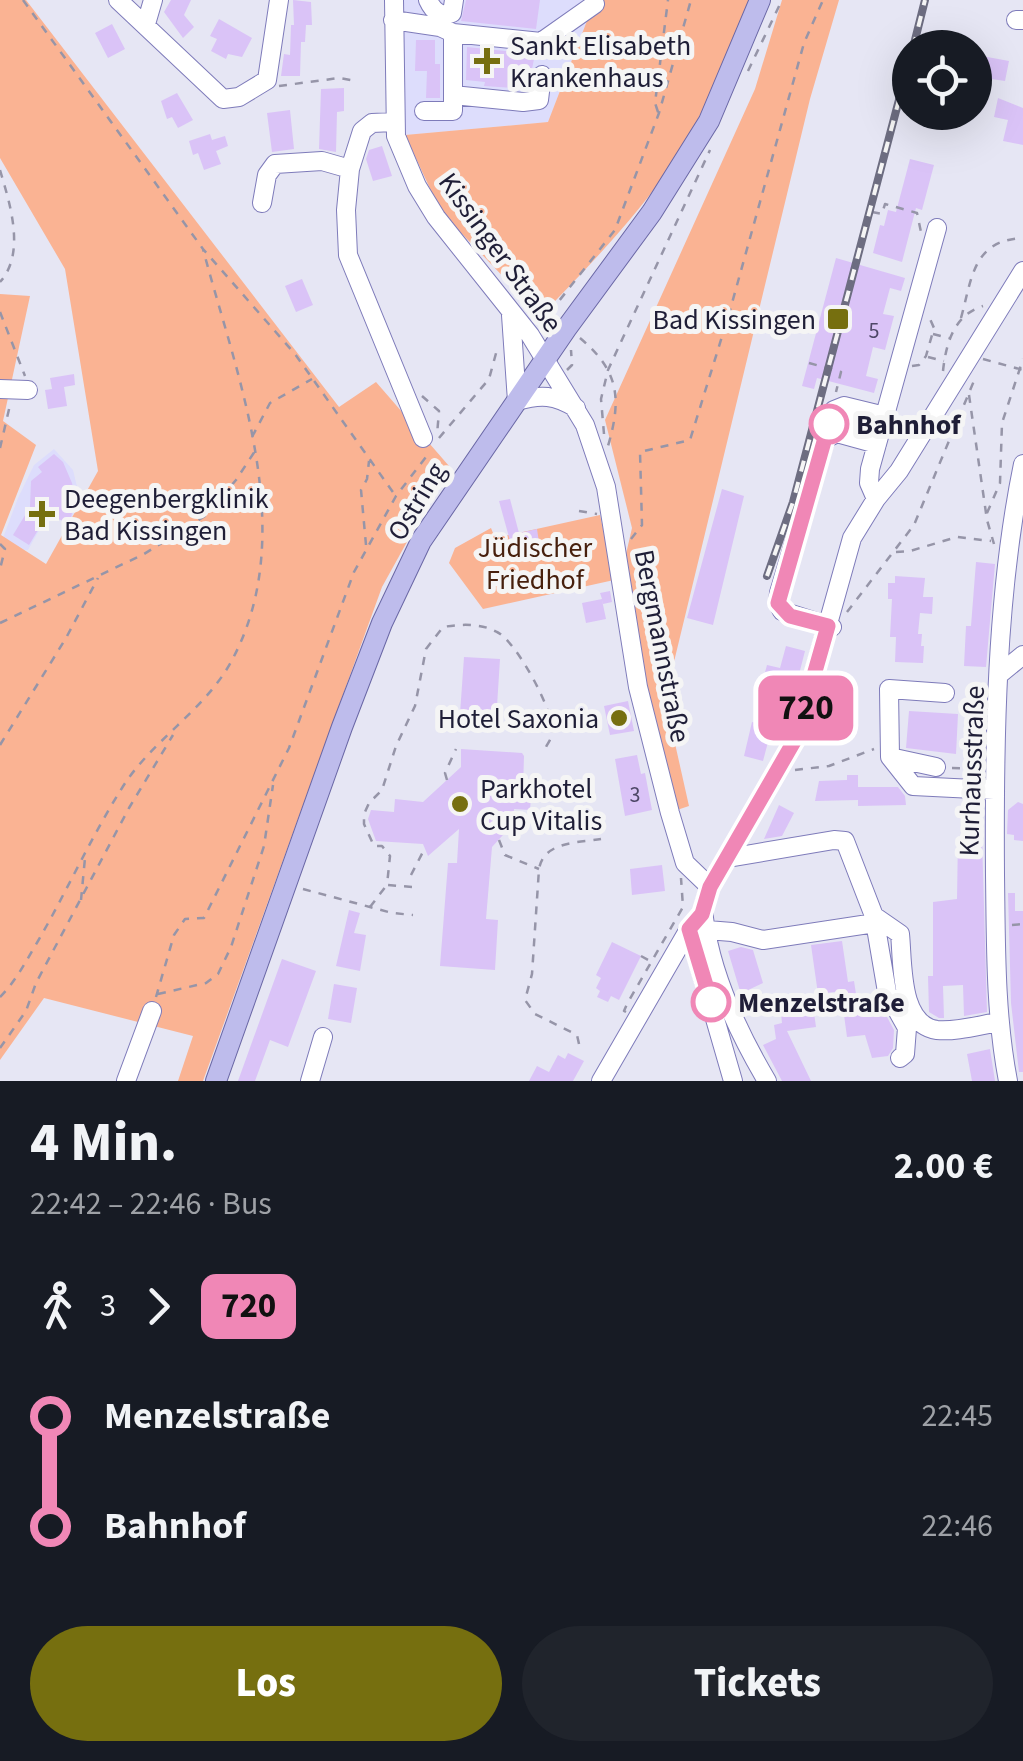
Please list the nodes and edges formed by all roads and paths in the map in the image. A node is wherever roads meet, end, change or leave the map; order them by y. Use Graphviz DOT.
graph roads {
  1 [pos="22,0"];
  2 [pos="118,0"];
  3 [pos="153,0"];
  4 [pos="279,0"];
  5 [pos="394,0"];
  6 [pos="428,0"];
  7 [pos="454,0"];
  8 [pos="668,0"];
  9 [pos="692,0"];
  10 [pos="760,0"];
  11 [pos="782,0"];
  12 [pos="823,0"];
  13 [pos="586,5"];
  14 [pos="394,20"];
  15 [pos="146,24"];
  16 [pos="453,32"];
  17 [pos="748,71"];
  18 [pos="542,76"];
  19 [pos="356,80"];
  20 [pos="277,86"];
  21 [pos="453,95"];
  22 [pos="424,110"];
  23 [pos="658,113"];
  24 [pos="394,122"];
  25 [pos="714,142"];
  26 [pos="350,169"];
  27 [pos="0,170"];
  28 [pos="262,203"];
  29 [pos="872,212"];
  30 [pos="935,233"];
  31 [pos="1023,238"];
  32 [pos="202,249"];
  33 [pos="1023,270"];
  34 [pos="0,282"];
  35 [pos="998,310"];
  36 [pos="510,311"];
  37 [pos="0,312"];
  38 [pos="961,318"];
  39 [pos="921,320"];
  40 [pos="530,335"];
  41 [pos="578,338"];
  42 [pos="950,339"];
  43 [pos="500,340"];
  44 [pos="545,359"];
  45 [pos="984,359"];
  46 [pos="1023,359"];
  47 [pos="809,363"];
  48 [pos="608,370"];
  49 [pos="1021,370"];
  50 [pos="977,374"];
  51 [pos="314,378"];
  52 [pos="838,383"];
  53 [pos="4,389"];
  54 [pos="29,389"];
  55 [pos="969,394"];
  56 [pos="517,401"];
  57 [pos="577,408"];
  58 [pos="829,425"];
  59 [pos="881,430"];
  60 [pos="252,438"];
  61 [pos="429,443"];
  62 [pos="0,448"];
  63 [pos="255,451"];
  64 [pos="601,451"];
  65 [pos="369,459"];
  66 [pos="1023,464"];
  67 [pos="396,496"];
  68 [pos="876,498"];
  69 [pos="579,511"];
  70 [pos="594,514"];
  71 [pos="986,514"];
  72 [pos="0,544"];
  73 [pos="1000,546"];
  74 [pos="367,548"];
  75 [pos="894,552"];
  76 [pos="617,555"];
  77 [pos="0,569"];
  78 [pos="100,575"];
  79 [pos="831,621"];
  80 [pos="0,622"];
  81 [pos="1023,654"];
  82 [pos="1001,673"];
  83 [pos="945,693"];
  84 [pos="176,730"];
  85 [pos="0,745"];
  86 [pos="546,748"];
  87 [pos="456,749"];
  88 [pos="890,753"];
  89 [pos="936,766"];
  90 [pos="996,770"];
  91 [pos="779,771"];
  92 [pos="274,779"];
  93 [pos="447,780"];
  94 [pos="994,790"];
  95 [pos="601,839"];
  96 [pos="499,840"];
  97 [pos="424,848"];
  98 [pos="680,848"];
  99 [pos="85,856"];
  100 [pos="728,858"];
  101 [pos="540,869"];
  102 [pos="411,875"];
  103 [pos="387,885"];
  104 [pos="298,887"];
  105 [pos="412,887"];
  106 [pos="710,887"];
  107 [pos="81,903"];
  108 [pos="370,907"];
  109 [pos="413,915"];
  110 [pos="874,919"];
  111 [pos="700,924"];
  112 [pos="641,956"];
  113 [pos="652,962"];
  114 [pos="0,998"];
  115 [pos="619,1000"];
  116 [pos="899,1002"];
  117 [pos="154,1003"];
  118 [pos="1000,1027"];
  119 [pos="322,1037"];
  120 [pos="579,1044"];
  121 [pos="0,1048"];
  122 [pos="900,1058"];
  123 [pos="126,1081"];
  124 [pos="216,1081"];
  125 [pos="310,1081"];
  126 [pos="601,1081"];
  127 [pos="734,1081"];
  128 [pos="767,1081"];
  129 [pos="1008,1081"];
  1 -- 32 [label="path"];
  2 -- 15 [label="street"];
  3 -- 15 [label="street"];
  4 -- 15 [label="street"];
  5 -- 14 [label="street, Kissinger Straße"];
  6 -- 7 [label="street"];
  8 -- 23 [label="path"];
  9 -- 23 [label="path"];
  10 -- 44 [label="main road, Ostring"];
  11 -- 17 [label="path"];
  12 -- 76 [label="path"];
  13 -- 16 [label="street"];
  14 -- 16 [label="street"];
  14 -- 24 [label="street, Kissinger Straße"];
  16 -- 21 [label="street"];
  18 -- 21 [label="street"];
  19 -- 20 [label="path"];
  21 -- 22 [label="street"];
  23 -- 40 [label="path"];
  24 -- 26 [label="street"];
  24 -- 36 [label="street, Kissinger Straße"];
  25 -- 48 [label="path"];
  26 -- 28 [label="street"];
  26 -- 61 [label="street"];
  27 -- 34 [label="path"];
  29 -- 30 [label="path"];
  30 -- 39 [label="street"];
  31 -- 38 [label="path"];
  32 -- 51 [label="path"];
  32 -- 60 [label="path"];
  33 -- 35 [label="street"];
  35 -- 38 [label="path"];
  35 -- 68 [label="street"];
  36 -- 40 [label="street, Kissinger Straße"];
  36 -- 56 [label="street"];
  37 -- 54 [label="path"];
  38 -- 42 [label="path"];
  39 -- 42 [label="path"];
  39 -- 42 [label="path"];
  39 -- 59 [label="street"];
  40 -- 44 [label="street, Kissinger Straße"];
  41 -- 48 [label="path"];
  43 -- 61 [label="path"];
  44 -- 56 [label="main road, Ostring"];
  44 -- 57 [label="street, Bergmannstraße"];
  45 -- 49 [label="path"];
  46 -- 49 [label="path"];
  47 -- 52 [label="path"];
  48 -- 64 [label="path"];
  48 -- 64 [label="path"];
  49 -- 71 [label="path"];
  50 -- 55 [label="path"];
  51 -- 60 [label="path"];
  51 -- 65 [label="path"];
  53 -- 54 [label="street"];
  53 -- 62 [label="path"];
  55 -- 71 [label="path"];
  55 -- 75 [label="path"];
  56 -- 57 [label="street"];
  56 -- 124 [label="main road, Ostring"];
  57 -- 64 [label="street, Bergmannstraße"];
  58 -- 59 [label="street"];
  58 -- 59 [label="street"];
  58 -- 79 [label="street"];
  59 -- 68 [label="street"];
  60 -- 63 [label="path"];
  61 -- 67 [label="path"];
  63 -- 78 [label="path"];
  63 -- 84 [label="path"];
  64 -- 76 [label="street, Bergmannstraße"];
  65 -- 67 [label="path"];
  65 -- 74 [label="path"];
  66 -- 73 [label="street, Kurhausstraße"];
  67 -- 74 [label="path"];
  68 -- 79 [label="street"];
  69 -- 70 [label="path"];
  71 -- 73 [label="path"];
  72 -- 77 [label="path"];
  73 -- 75 [label="path"];
  73 -- 82 [label="street, Kurhausstraße"];
  74 -- 92 [label="path"];
  75 -- 79 [label="path"];
  76 -- 98 [label="street, Bergmannstraße"];
  78 -- 80 [label="path"];
  78 -- 85 [label="path"];
  79 -- 91 [label="street"];
  81 -- 82 [label="street"];
  82 -- 90 [label="street, Kurhausstraße"];
  83 -- 88 [label="street"];
  84 -- 99 [label="path"];
  84 -- 107 [label="path"];
  86 -- 103 [label="path"];
  87 -- 93 [label="path"];
  88 -- 89 [label="street"];
  88 -- 91 [label="path"];
  88 -- 94 [label="street"];
  89 -- 90 [label="path"];
  90 -- 94 [label="street, Kurhausstraße"];
  91 -- 100 [label="street"];
  92 -- 117 [label="path"];
  92 -- 117 [label="path"];
  94 -- 118 [label="street, Kurhausstraße"];
  95 -- 101 [label="path"];
  96 -- 101 [label="path"];
  97 -- 102 [label="path"];
  98 -- 106 [label="street, Bergmannstraße"];
  98 -- 113 [label="path"];
  99 -- 107 [label="path"];
  99 -- 114 [label="path"];
  100 -- 106 [label="street"];
  100 -- 110 [label="street"];
  101 -- 120 [label="path"];
  103 -- 105 [label="path"];
  103 -- 108 [label="path"];
  104 -- 108 [label="path"];
  106 -- 111 [label="street"];
  107 -- 121 [label="path"];
  108 -- 109 [label="path"];
  110 -- 111 [label="street"];
  110 -- 116 [label="street"];
  110 -- 116 [label="street"];
  111 -- 126 [label="street"];
  111 -- 127 [label="street"];
  111 -- 128 [label="street"];
  112 -- 113 [label="path"];
  113 -- 115 [label="path"];
  116 -- 118 [label="street"];
  116 -- 122 [label="street"];
  117 -- 123 [label="street"];
  118 -- 129 [label="street, Kurhausstraße"];
  119 -- 125 [label="street"];
}
